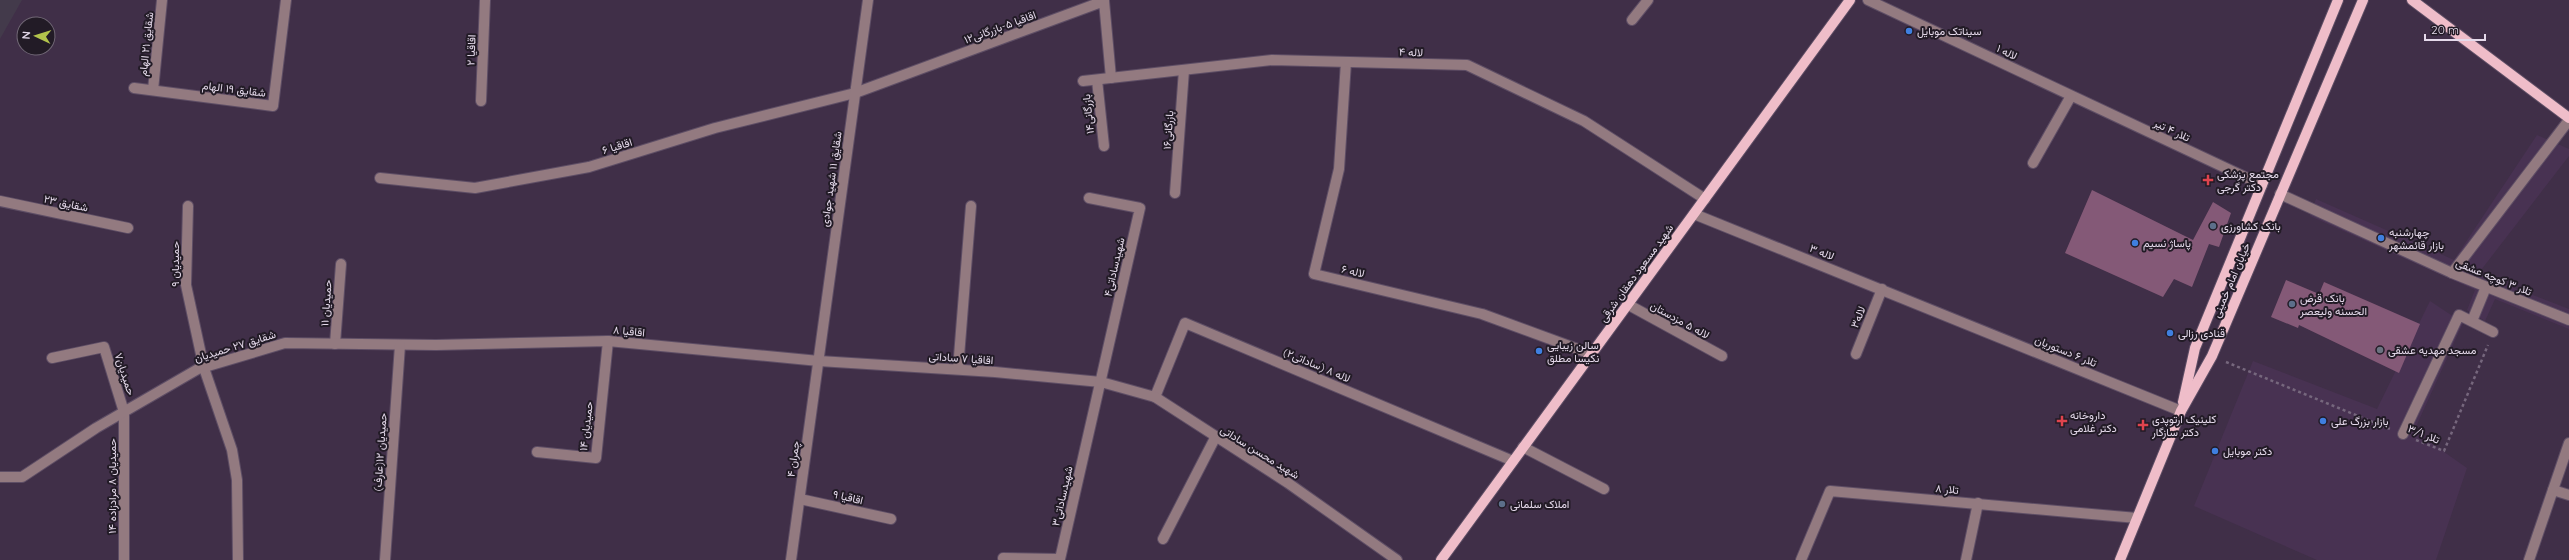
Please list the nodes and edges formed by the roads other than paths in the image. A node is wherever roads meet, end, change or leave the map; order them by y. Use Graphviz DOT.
graph roads {
  1 [pos="162,0"];
  2 [pos="286,0"];
  3 [pos="485,0"];
  4 [pos="868,0"];
  5 [pos="1648,0"];
  6 [pos="1850,0"];
  7 [pos="1868,0"];
  8 [pos="2338,0"];
  9 [pos="2363,0"];
  10 [pos="2412,0"];
  11 [pos="1104,1"];
  12 [pos="1632,20"];
  13 [pos="1346,62"];
  14 [pos="1184,70"];
  15 [pos="1111,78"];
  16 [pos="1097,80"];
  17 [pos="1083,81"];
  18 [pos="134,88"];
  19 [pos="153,90"];
  20 [pos="855,93"];
  21 [pos="2071,96"];
  22 [pos="481,101"];
  23 [pos="2569,119"];
  24 [pos="1104,146"];
  25 [pos="2033,163"];
  26 [pos="380,178"];
  27 [pos="2262,185"];
  28 [pos="1175,193"];
  29 [pos="2280,194"];
  30 [pos="1089,198"];
  31 [pos="1705,199"];
  32 [pos="0,201"];
  33 [pos="188,206"];
  34 [pos="971,206"];
  35 [pos="1694,214"];
  36 [pos="128,228"];
  37 [pos="341,264"];
  38 [pos="2452,273"];
  39 [pos="2486,287"];
  40 [pos="1882,289"];
  41 [pos="1627,304"];
  42 [pos="1941,313"];
  43 [pos="2569,320"];
  44 [pos="2472,321"];
  45 [pos="2494,332"];
  46 [pos="608,341"];
  47 [pos="335,344"];
  48 [pos="400,345"];
  49 [pos="436,345"];
  50 [pos="1591,354"];
  51 [pos="1856,354"];
  52 [pos="1722,356"];
  53 [pos="52,358"];
  54 [pos="818,361"];
  55 [pos="204,368"];
  56 [pos="958,369"];
  57 [pos="1101,382"];
  58 [pos="1155,397"];
  59 [pos="2181,411"];
  60 [pos="124,412"];
  61 [pos="2403,434"];
  62 [pos="1215,438"];
  63 [pos="2569,443"];
  64 [pos="1524,447"];
  65 [pos="537,452"];
  66 [pos="1513,461"];
  67 [pos="0,477"];
  68 [pos="1604,489"];
  69 [pos="2553,490"];
  70 [pos="2569,495"];
  71 [pos="800,499"];
  72 [pos="1978,503"];
  73 [pos="2137,518"];
  74 [pos="891,519"];
  75 [pos="1163,539"];
  76 [pos="1003,558"];
  77 [pos="124,560"];
  78 [pos="238,560"];
  79 [pos="385,560"];
  80 [pos="791,560"];
  81 [pos="1397,560"];
  82 [pos="1441,560"];
  83 [pos="1801,560"];
  84 [pos="1966,560"];
  85 [pos="2120,560"];
  86 [pos="2529,560"];
  1 -- 19 [label="street, شقایق ۲۱ الهام"];
  2 -- 19 [label="street, شقایق ۱۹ الهام"];
  3 -- 22 [label="street, اقاقیا ۲"];
  4 -- 20 [label="street, شقایق ۱۱ شهید جوادی"];
  5 -- 12 [label="street"];
  6 -- 31 [label="main road, شهید مسعود دهقان شرقی"];
  7 -- 21 [label="street, لاله ۱"];
  8 -- 27 [label="main road, خیابان امام خمینی"];
  9 -- 29 [label="main road, خیابان امام خمینی"];
  10 -- 23 [label="main road"];
  11 -- 15 [label="street, اقاقیا ۵-بازرگانی۱۲"];
  11 -- 20 [label="street, اقاقیا ۵-بازرگانی۱۲"];
  13 -- 14 [label="street, لاله ۴"];
  13 -- 31 [label="street, لاله ۴"];
  13 -- 50 [label="street, لاله ۶"];
  14 -- 15 [label="street, لاله ۴"];
  14 -- 28 [label="street, بازرگانی۱۶"];
  15 -- 16 [label="street, لاله ۴"];
  16 -- 17 [label="street, لاله ۴"];
  16 -- 24 [label="street, بازرگانی۱۴"];
  18 -- 19 [label="street, شقایق ۱۹ الهام"];
  20 -- 26 [label="street, اقاقیا ۶"];
  20 -- 54 [label="street, شقایق ۱۱ شهید جوادی"];
  21 -- 25 [label="street"];
  21 -- 27 [label="street, تلار ۴ تیر"];
  23 -- 38 [label="street"];
  27 -- 59 [label="main road, خیابان امام خمینی"];
  29 -- 38 [label="street, تلار ۳ کوچه عشقی"];
  29 -- 59 [label="main road, خیابان امام خمینی"];
  30 -- 57 [label="street, شهیدساداتی۴"];
  31 -- 35 [label="main road, شهید مسعود دهقان شرقی"];
  32 -- 36 [label="street, شقایق ۲۳"];
  33 -- 55 [label="street, حمیدیان ۹"];
  34 -- 56 [label="street"];
  35 -- 40 [label="street, لاله ۳"];
  35 -- 41 [label="main road, شهید مسعود دهقان شرقی"];
  37 -- 47 [label="street, حمیدیان ۱۱"];
  38 -- 39 [label="street, تلار ۳ کوچه عشقی"];
  39 -- 43 [label="street, تلار ۳ کوچه عشقی"];
  39 -- 44 [label="street"];
  40 -- 42 [label="street, لاله ۳"];
  40 -- 51 [label="street, لاله۳"];
  41 -- 50 [label="main road, شهید مسعود دهقان شرقی"];
  41 -- 52 [label="street, لاله ۵ مزدستان"];
  42 -- 59 [label="street, تلار ۶ دستوریان"];
  44 -- 45 [label="street"];
  44 -- 61 [label="street"];
  46 -- 49 [label="street, اقاقیا ۸"];
  46 -- 54 [label="street, اقاقیا ۸"];
  46 -- 65 [label="street, حمیدیان ۱۴"];
  47 -- 48 [label="street, شقایق ۲۷ حمیدیان"];
  47 -- 55 [label="street, شقایق ۲۷ حمیدیان"];
  48 -- 49 [label="street, شقایق ۲۷ حمیدیان"];
  48 -- 79 [label="street, حمیدیان ۱۲(عارف)"];
  50 -- 64 [label="main road, شهید مسعود دهقان شرقی"];
  53 -- 60 [label="street, حمیدیان۷"];
  54 -- 56 [label="street, اقاقیا ۷ ساداتی"];
  54 -- 71 [label="street, چمران ۴"];
  55 -- 60 [label="street, شقایق ۲۷ حمیدیان"];
  55 -- 78 [label="street, حمیدیان ۹"];
  56 -- 57 [label="street, اقاقیا ۷ ساداتی"];
  57 -- 58 [label="street, شهید محسن ساداتی"];
  57 -- 76 [label="street, شهیدساداتی۳"];
  58 -- 62 [label="street, شهید محسن ساداتی"];
  58 -- 66 [label="street, لاله ۸ (ساداتی۲)"];
  59 -- 73 [label="main road, خیابان امام خمینی"];
  60 -- 67 [label="street, شقایق ۲۷ حمیدیان"];
  60 -- 77 [label="street, حمیدیان ۸ مرادزاده ۱۴"];
  62 -- 75 [label="street"];
  62 -- 81 [label="street, شهید محسن ساداتی"];
  63 -- 69 [label="street"];
  64 -- 66 [label="main road, شهید مسعود دهقان شرقی"];
  64 -- 68 [label="street"];
  66 -- 82 [label="main road, شهید مسعود دهقان شرقی"];
  69 -- 70 [label="street"];
  69 -- 86 [label="street"];
  71 -- 74 [label="street, اقاقیا ۹"];
  71 -- 80 [label="street, چمران ۴"];
  72 -- 73 [label="street, تلار ۸"];
  72 -- 83 [label="street, تلار ۸"];
  72 -- 84 [label="street"];
  73 -- 85 [label="main road, خیابان امام خمینی"];
}
